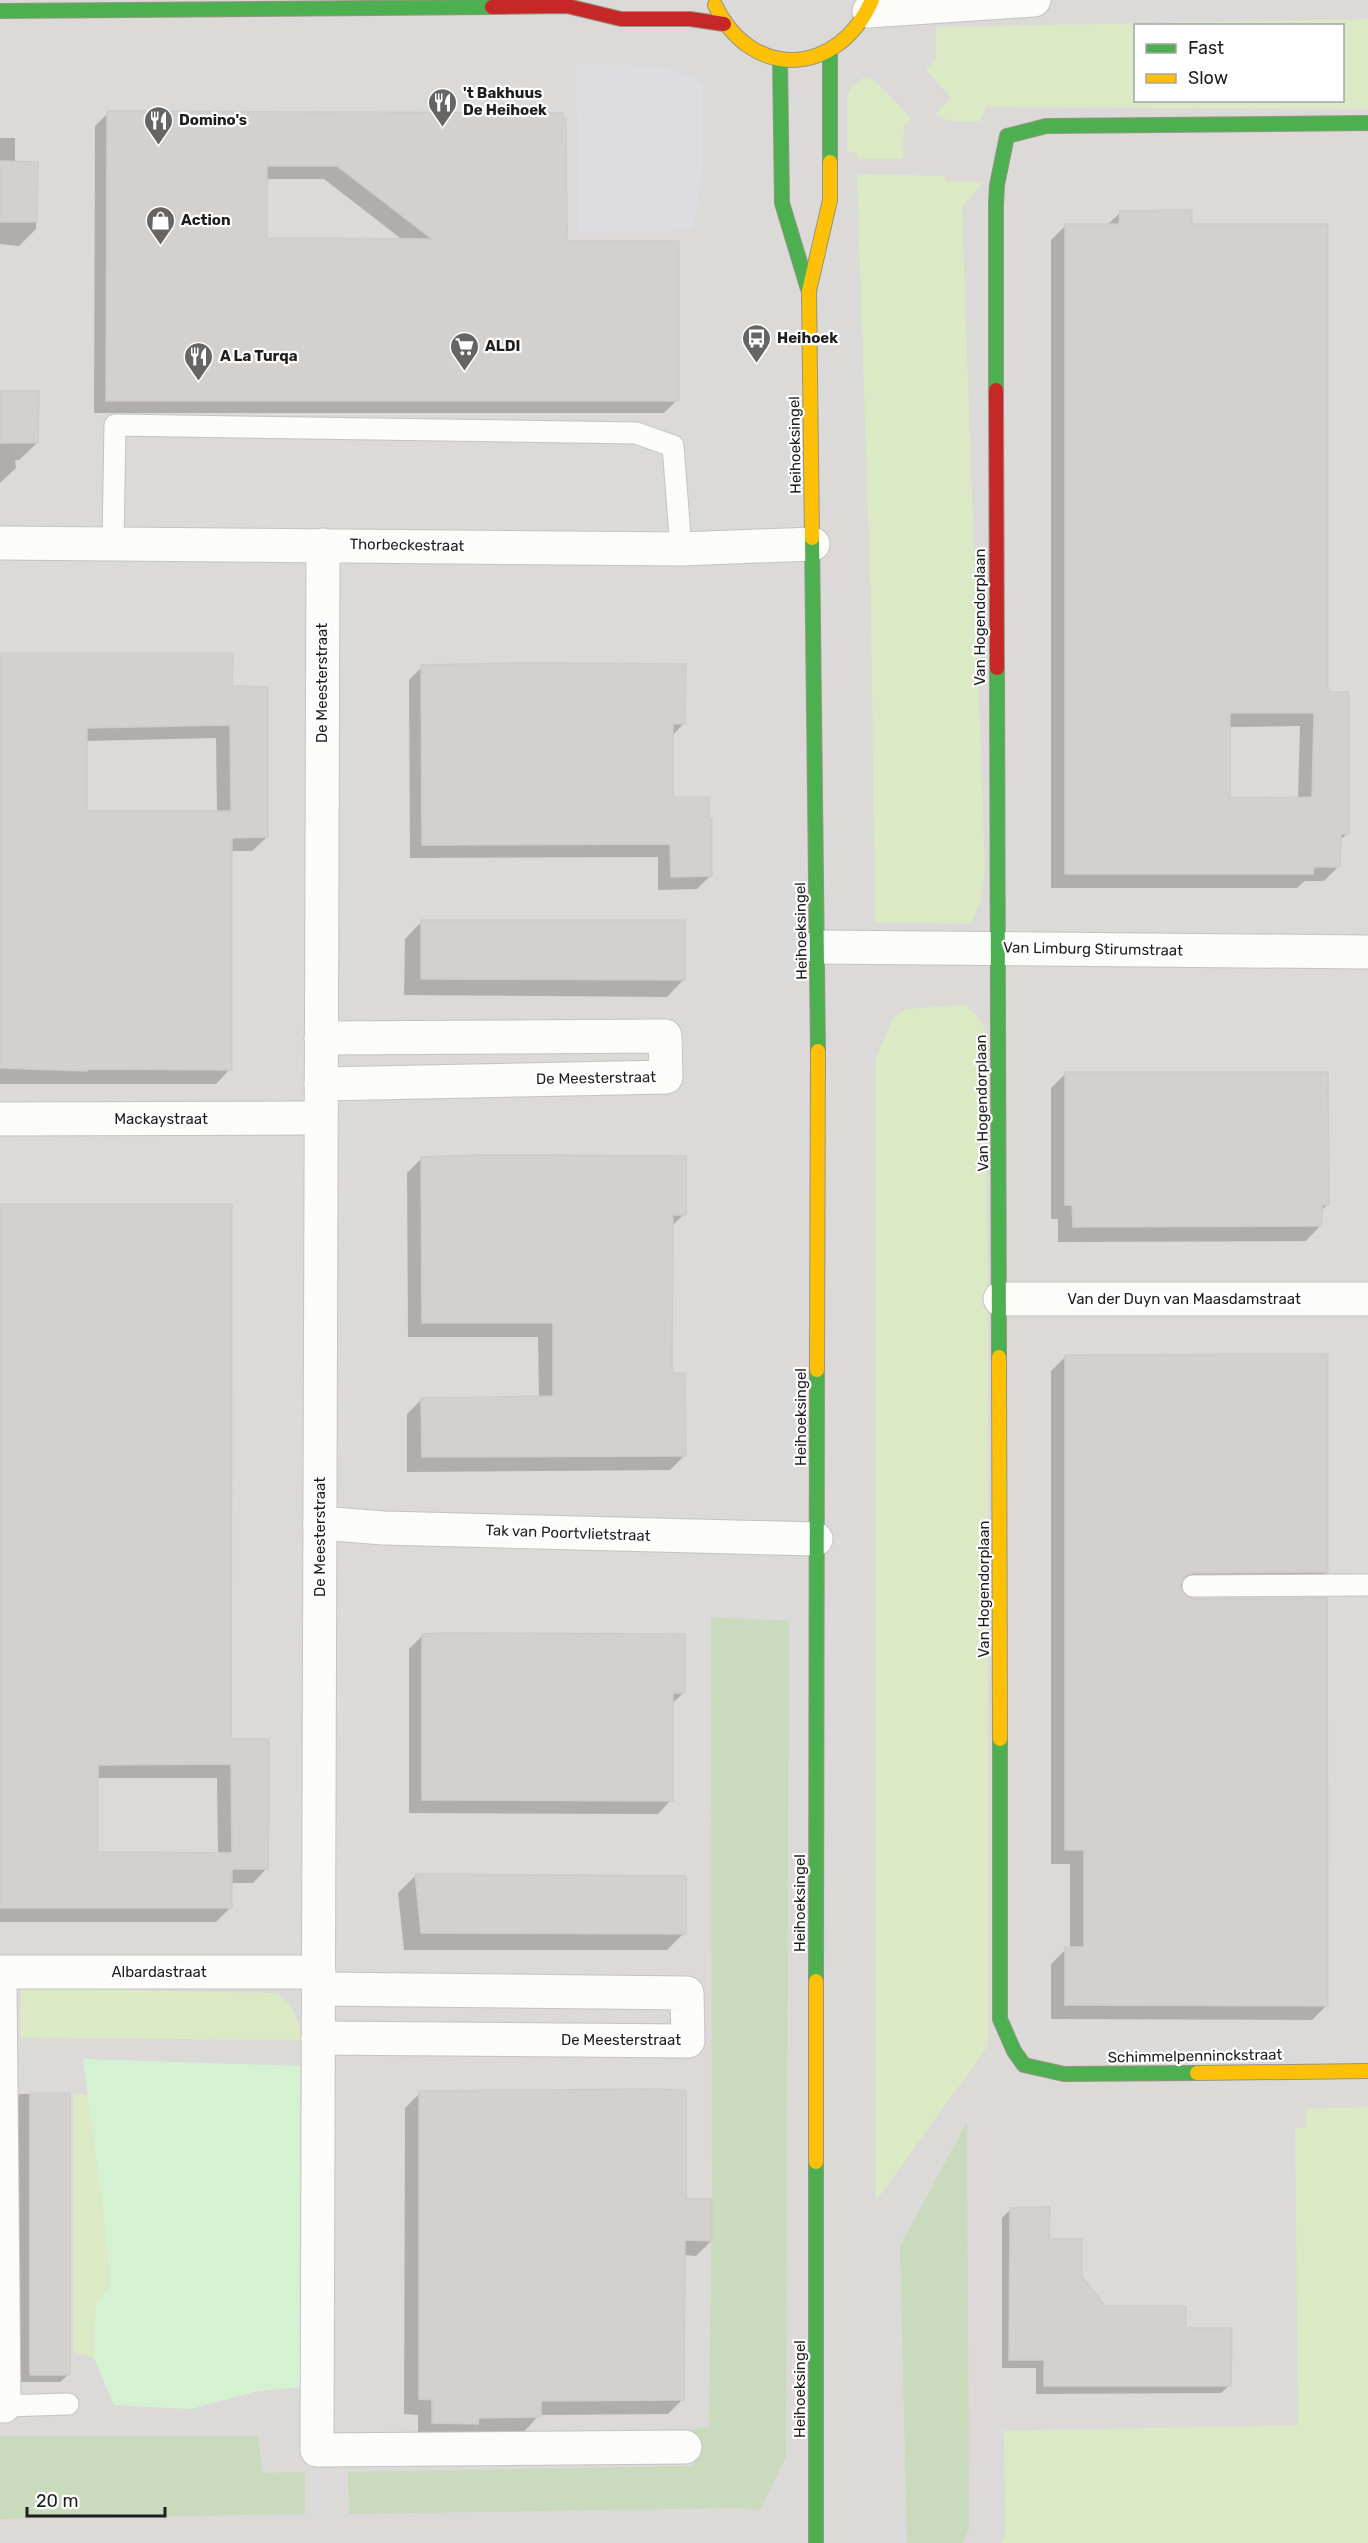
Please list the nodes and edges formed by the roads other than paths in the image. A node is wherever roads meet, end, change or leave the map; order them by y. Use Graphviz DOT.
graph roads {
  1 [pos="714,0"];
  2 [pos="1034,0"];
  3 [pos="573,3"];
  4 [pos="870,5"];
  5 [pos="0,11"];
  6 [pos="724,24"];
  7 [pos="830,51"];
  8 [pos="780,60"];
  9 [pos="1368,123"];
  10 [pos="809,291"];
  11 [pos="0,543"];
  12 [pos="113,543"];
  13 [pos="813,544"];
  14 [pos="323,545"];
  15 [pos="681,549"];
  16 [pos="818,946"];
  17 [pos="997,948"];
  18 [pos="1368,952"];
  19 [pos="321,1038"];
  20 [pos="321,1084"];
  21 [pos="321,1118"];
  22 [pos="0,1119"];
  23 [pos="1000,1299"];
  24 [pos="1368,1299"];
  25 [pos="320,1523"];
  26 [pos="816,1539"];
  27 [pos="1368,1585"];
  28 [pos="1192,1586"];
  29 [pos="0,1972"];
  30 [pos="319,1981"];
  31 [pos="0,1983"];
  32 [pos="318,2038"];
  33 [pos="1024,2065"];
  34 [pos="1368,2071"];
  35 [pos="68,2404"];
  36 [pos="2,2406"];
  37 [pos="685,2447"];
  38 [pos="816,2543"];
  1 -- 6 [label="street"];
  2 -- 4 [label="street"];
  3 -- 5 [label="street"];
  3 -- 6 [label="street"];
  4 -- 7 [label="street"];
  6 -- 8 [label="street"];
  7 -- 8 [label="street"];
  7 -- 10 [label="street, Heihoeksingel"];
  8 -- 10 [label="street, Heihoeksingel"];
  9 -- 17 [label="street, Van Hogendorplaan"];
  10 -- 13 [label="street, Heihoeksingel"];
  11 -- 12 [label="street, Thorbeckestraat"];
  12 -- 14 [label="street, Thorbeckestraat"];
  12 -- 15 [label="lane"];
  13 -- 15 [label="street, Thorbeckestraat"];
  13 -- 16 [label="street, Heihoeksingel"];
  14 -- 15 [label="street, Thorbeckestraat"];
  14 -- 19 [label="street, De Meesterstraat"];
  16 -- 17 [label="street, Van Limburg Stirumstraat"];
  16 -- 26 [label="street, Heihoeksingel"];
  17 -- 18 [label="street, Van Limburg Stirumstraat"];
  17 -- 23 [label="street, Van Hogendorplaan"];
  19 -- 20 [label="street, De Meesterstraat"];
  19 -- 20 [label="street, De Meesterstraat"];
  20 -- 21 [label="street, De Meesterstraat"];
  21 -- 22 [label="street, Mackaystraat"];
  21 -- 25 [label="street, De Meesterstraat"];
  23 -- 24 [label="street, Van der Duyn van Maasdamstraat"];
  23 -- 33 [label="street, Van Hogendorplaan"];
  25 -- 26 [label="street, Tak van Poortvlietstraat"];
  25 -- 30 [label="street, De Meesterstraat"];
  26 -- 38 [label="street, Heihoeksingel"];
  27 -- 28 [label="lane"];
  29 -- 30 [label="street, Albardastraat"];
  30 -- 32 [label="street, De Meesterstraat"];
  30 -- 32 [label="street, De Meesterstraat"];
  31 -- 36 [label="street"];
  32 -- 37 [label="street, De Meesterstraat"];
  33 -- 34 [label="street, Schimmelpenninckstraat"];
  35 -- 36 [label="lane"];
}
